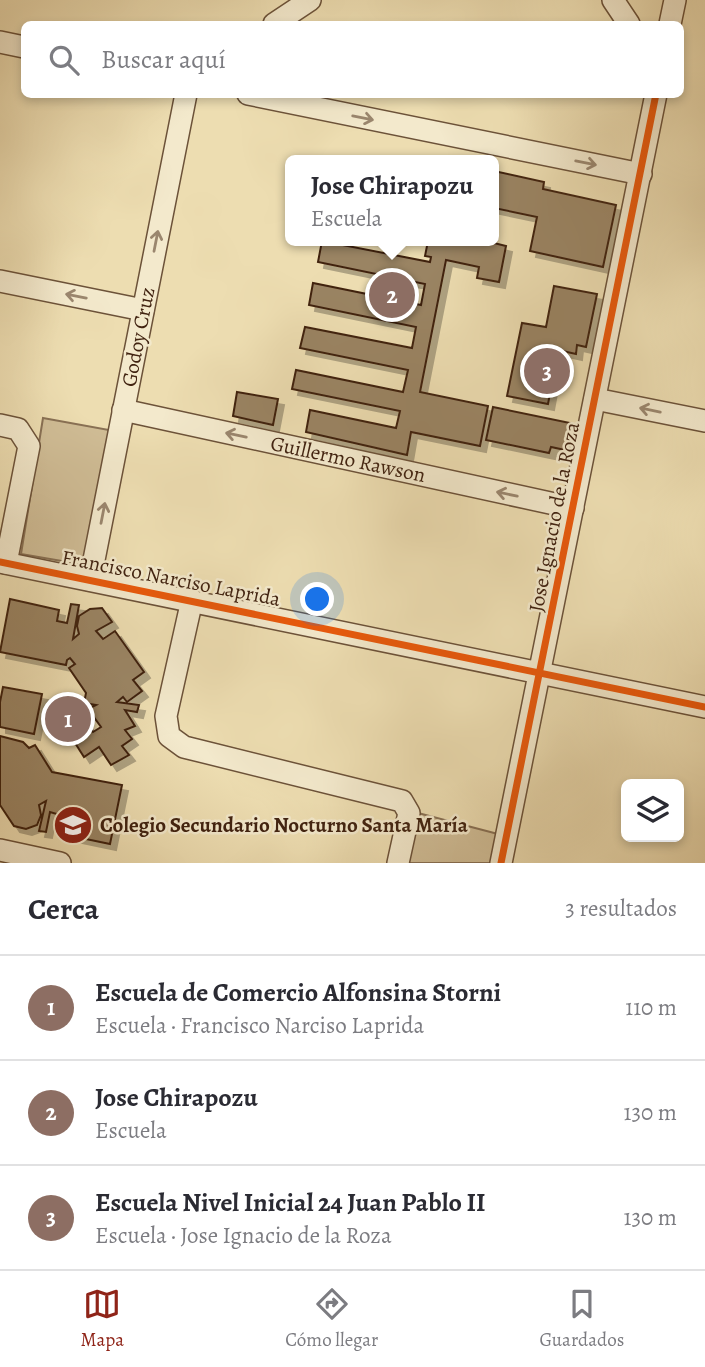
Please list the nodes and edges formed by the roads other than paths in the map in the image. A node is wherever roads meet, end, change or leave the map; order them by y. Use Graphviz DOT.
graph roads {
  1 [pos="310,0"];
  2 [pos="613,0"];
  3 [pos="675,0"];
  4 [pos="278,21"];
  5 [pos="627,21"];
  6 [pos="671,21"];
  7 [pos="0,41"];
  8 [pos="21,46"];
  9 [pos="185,98"];
  10 [pos="268,98"];
  11 [pos="655,98"];
  12 [pos="641,174"];
  13 [pos="0,281"];
  14 [pos="143,310"];
  15 [pos="595,399"];
  16 [pos="123,410"];
  17 [pos="705,421"];
  18 [pos="9,427"];
  19 [pos="573,508"];
  20 [pos="3,562"];
  21 [pos="90,580"];
  22 [pos="192,600"];
  23 [pos="540,672"];
  24 [pos="705,707"];
  25 [pos="0,850"];
  26 [pos="60,863"];
  27 [pos="398,863"];
  28 [pos="501,863"];
  1 -- 4 [label="street"];
  2 -- 5 [label="street"];
  3 -- 6 [label="street"];
  7 -- 8 [label="street"];
  14 -- 9 [label="street, Godoy Cruz, one-way"];
  10 -- 12 [label="street, one-way"];
  11 -- 12 [label="street, Jose Ignacio de la Roza"];
  12 -- 15 [label="street, Jose Ignacio de la Roza"];
  14 -- 13 [label="street, one-way"];
  14 -- 16 [label="street, Godoy Cruz"];
  17 -- 15 [label="street, one-way"];
  15 -- 19 [label="street, Jose Ignacio de la Roza"];
  19 -- 16 [label="street, Guillermo Rawson, one-way"];
  21 -- 16 [label="street, Godoy Cruz, one-way"];
  18 -- 20 [label="street"];
  19 -- 23 [label="street, Jose Ignacio de la Roza"];
  20 -- 21 [label="street, Francisco Narciso Laprida"];
  21 -- 22 [label="street, Francisco Narciso Laprida"];
  22 -- 23 [label="street, Francisco Narciso Laprida"];
  22 -- 27 [label="street"];
  23 -- 24 [label="street, Francisco Narciso Laprida"];
  23 -- 28 [label="street, Jose Ignacio de la Roza"];
  25 -- 26 [label="street"];
}
